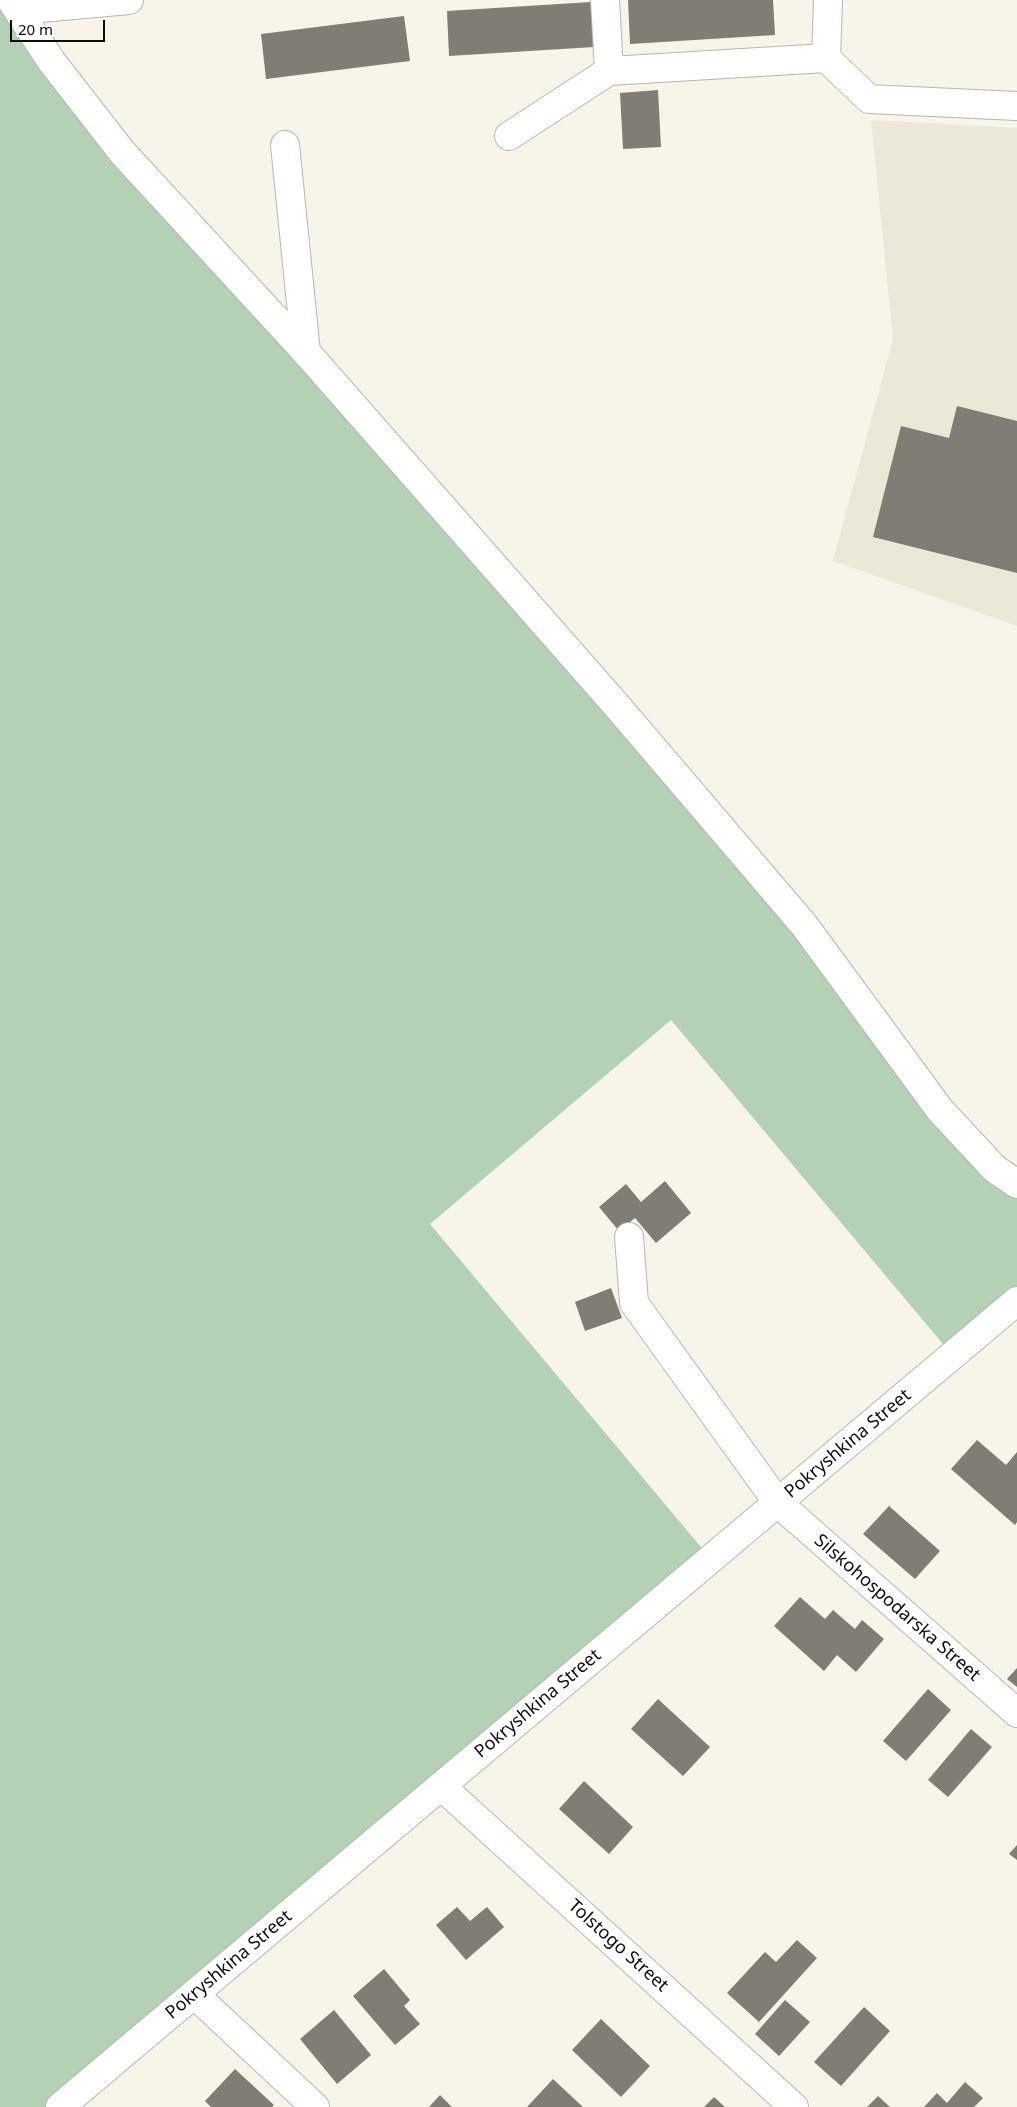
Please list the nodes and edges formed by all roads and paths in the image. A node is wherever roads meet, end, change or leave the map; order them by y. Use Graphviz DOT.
graph roads {
  1 [pos="129,0"];
  2 [pos="605,0"];
  3 [pos="828,0"];
  4 [pos="15,5"];
  5 [pos="826,58"];
  6 [pos="609,71"];
  7 [pos="1017,106"];
  8 [pos="510,136"];
  9 [pos="285,145"];
  10 [pos="306,352"];
  11 [pos="1017,1184"];
  12 [pos="629,1237"];
  13 [pos="1017,1302"];
  14 [pos="778,1503"];
  15 [pos="1017,1713"];
  16 [pos="441,1786"];
  17 [pos="194,1994"];
  18 [pos="60,2107"];
  19 [pos="314,2107"];
  20 [pos="794,2107"];
  1 -- 4 [label="street"];
  2 -- 6 [label="street"];
  3 -- 5 [label="street"];
  4 -- 10 [label="street"];
  5 -- 6 [label="street"];
  5 -- 7 [label="street"];
  6 -- 8 [label="street"];
  9 -- 10 [label="street"];
  10 -- 11 [label="street"];
  12 -- 14 [label="street, Silskohospodarska Street"];
  13 -- 14 [label="street, Pokryshkina Street"];
  14 -- 15 [label="street, Silskohospodarska Street"];
  14 -- 16 [label="street, Pokryshkina Street"];
  16 -- 17 [label="street, Pokryshkina Street"];
  16 -- 20 [label="street, Tolstogo Street"];
  17 -- 18 [label="street, Pokryshkina Street"];
  17 -- 19 [label="street"];
}
